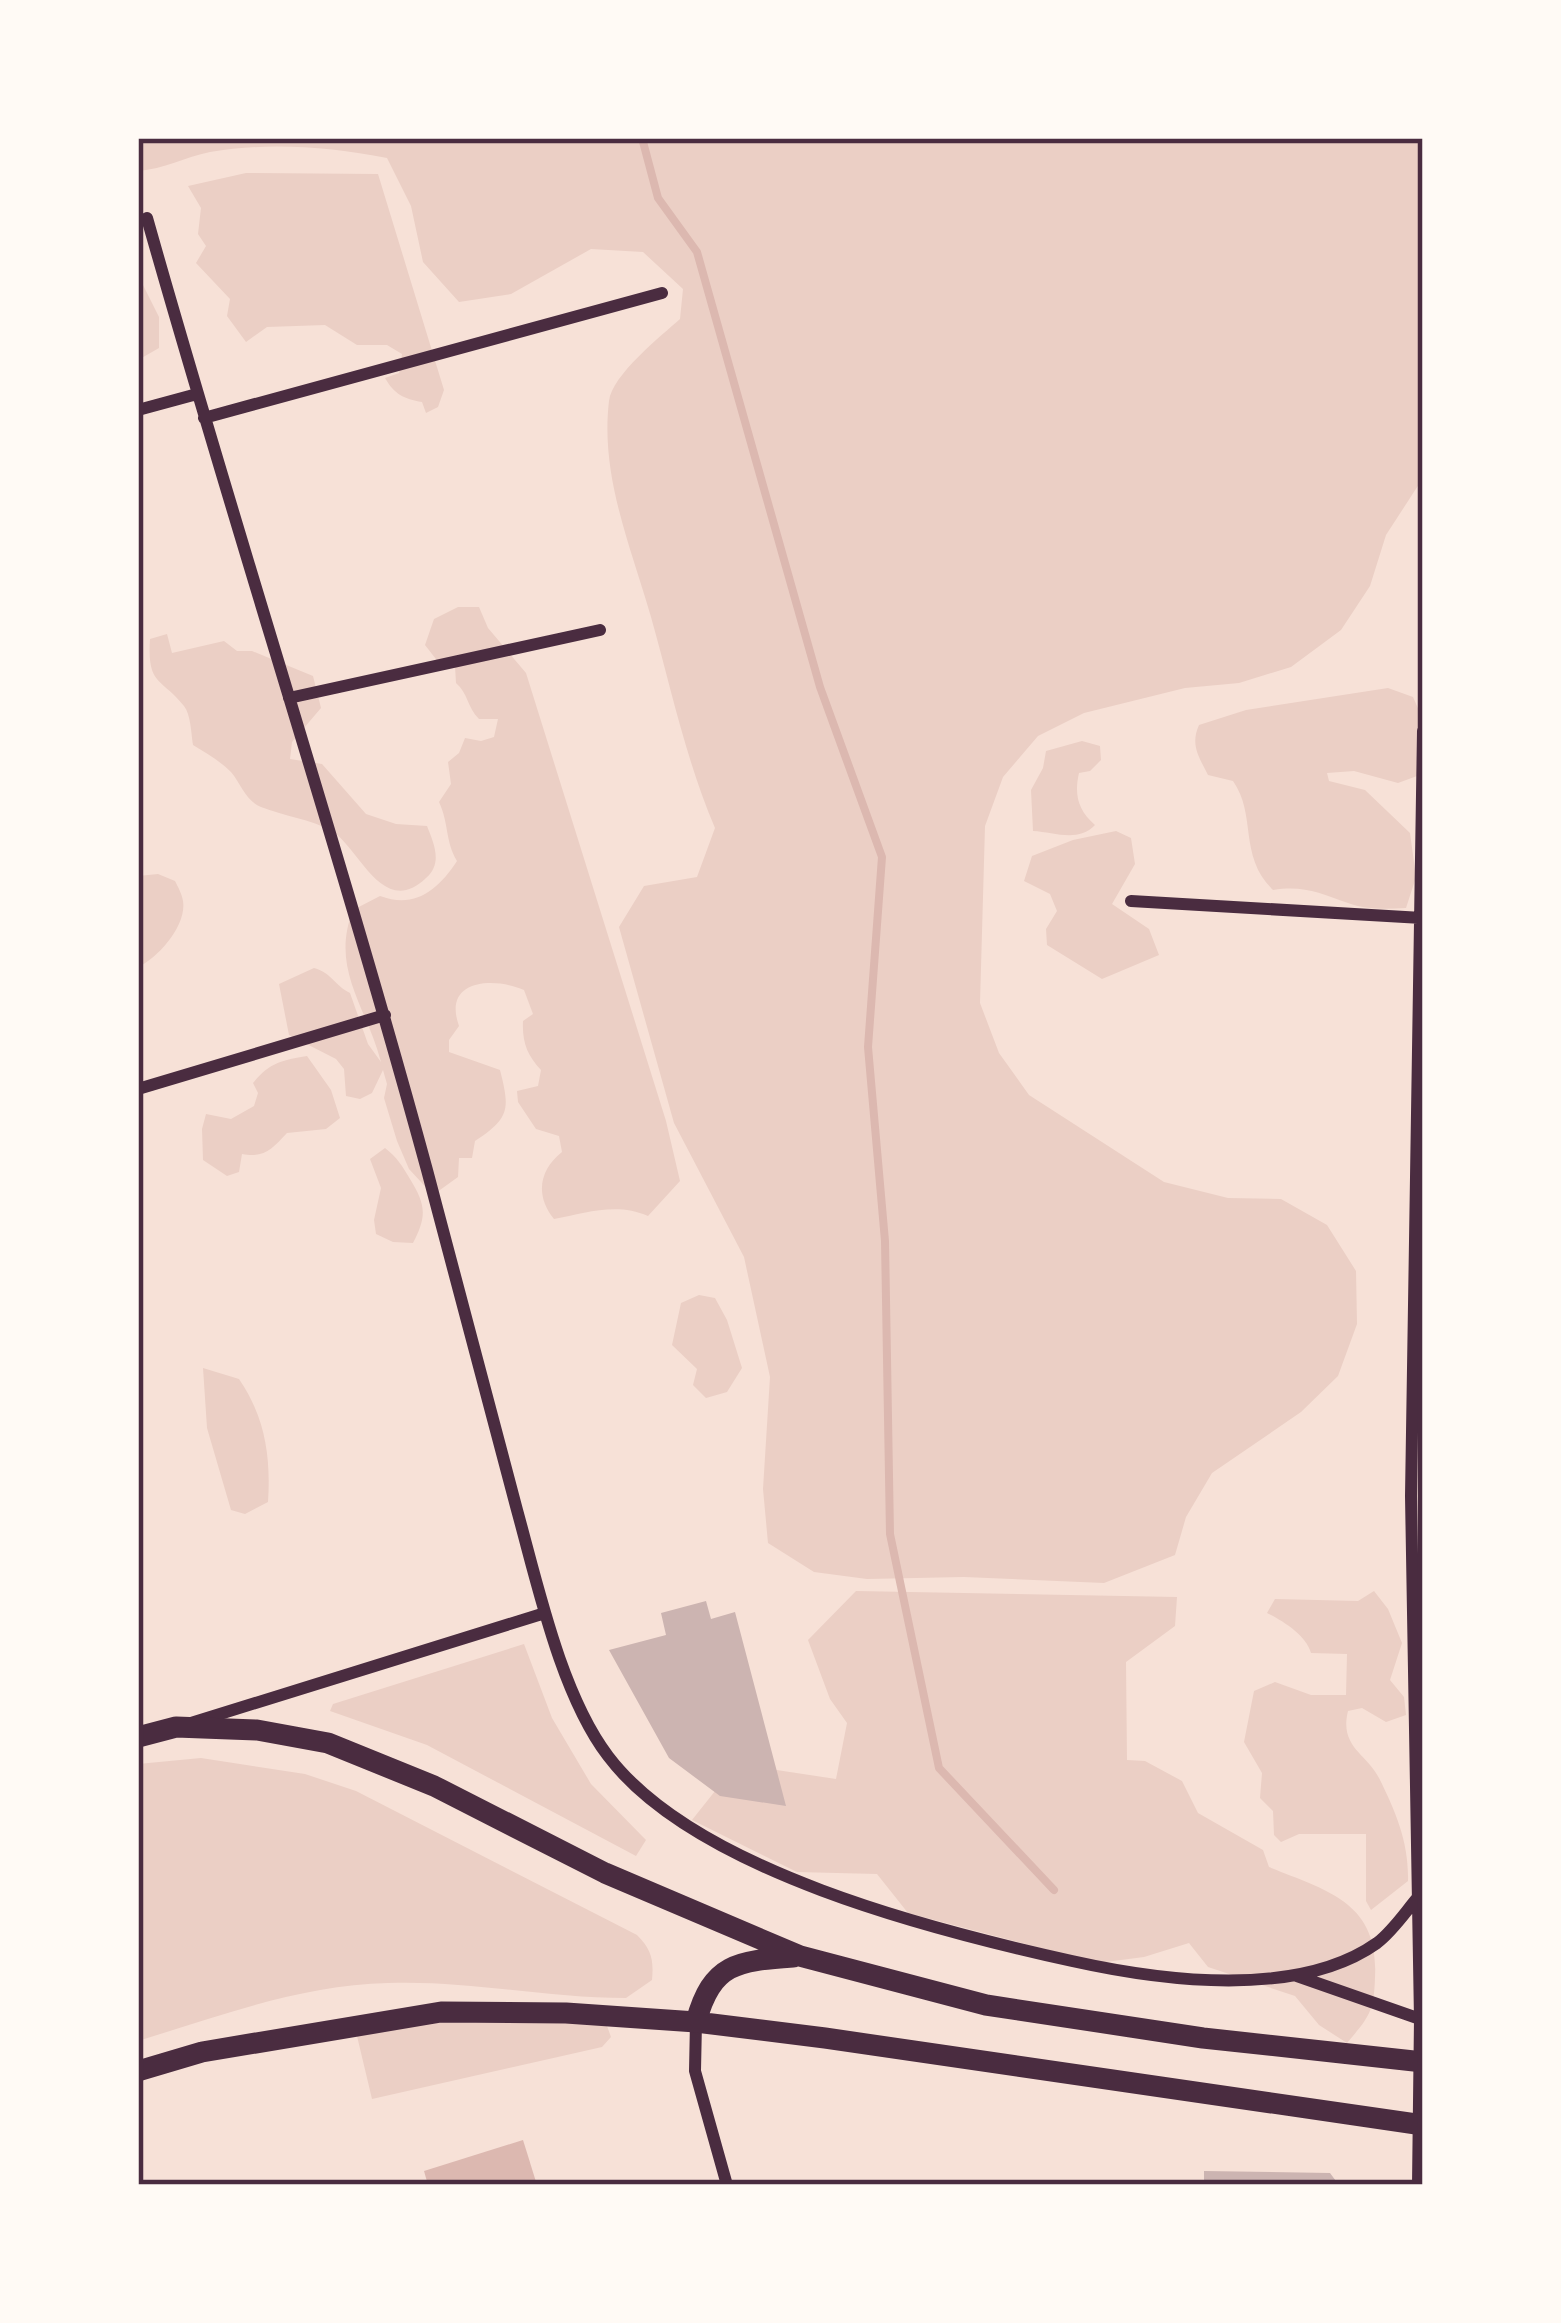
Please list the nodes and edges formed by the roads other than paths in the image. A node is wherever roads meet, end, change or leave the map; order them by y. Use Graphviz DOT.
graph roads {
  1 [pos="147,218"];
  2 [pos="662,293"];
  3 [pos="197,394"];
  4 [pos="138,410"];
  5 [pos="204,418"];
  6 [pos="600,630"];
  7 [pos="289,698"];
  8 [pos="1423,731"];
  9 [pos="1131,901"];
  10 [pos="1420,918"];
  11 [pos="385,1015"];
  12 [pos="138,1089"];
  13 [pos="1417,1496"];
  14 [pos="545,1613"];
  15 [pos="176,1727"];
  16 [pos="138,1737"];
  17 [pos="1419,1896"];
  18 [pos="800,1956"];
  19 [pos="1298,1976"];
  20 [pos="1420,2019"];
  21 [pos="696,2022"];
  22 [pos="1422,2062"];
  23 [pos="138,2071"];
  24 [pos="1421,2125"];
  25 [pos="727,2185"];
  26 [pos="1418,2185"];
  1 -- 3 [label="street"];
  2 -- 5 [label="street"];
  3 -- 4 [label="street"];
  3 -- 5 [label="street"];
  5 -- 7 [label="street"];
  6 -- 7 [label="street"];
  7 -- 11 [label="street"];
  8 -- 10 [label="street"];
  9 -- 10 [label="street"];
  10 -- 13 [label="street"];
  11 -- 12 [label="street"];
  11 -- 14 [label="street"];
  13 -- 17 [label="street"];
  14 -- 15 [label="street"];
  14 -- 19 [label="street"];
  15 -- 16 [label="main road"];
  15 -- 18 [label="main road"];
  17 -- 19 [label="street"];
  17 -- 20 [label="street"];
  18 -- 21 [label="main road"];
  18 -- 22 [label="main road"];
  19 -- 20 [label="street"];
  20 -- 22 [label="street"];
  21 -- 23 [label="main road"];
  21 -- 24 [label="main road"];
  21 -- 25 [label="street"];
  22 -- 24 [label="street"];
  24 -- 26 [label="street"];
}
